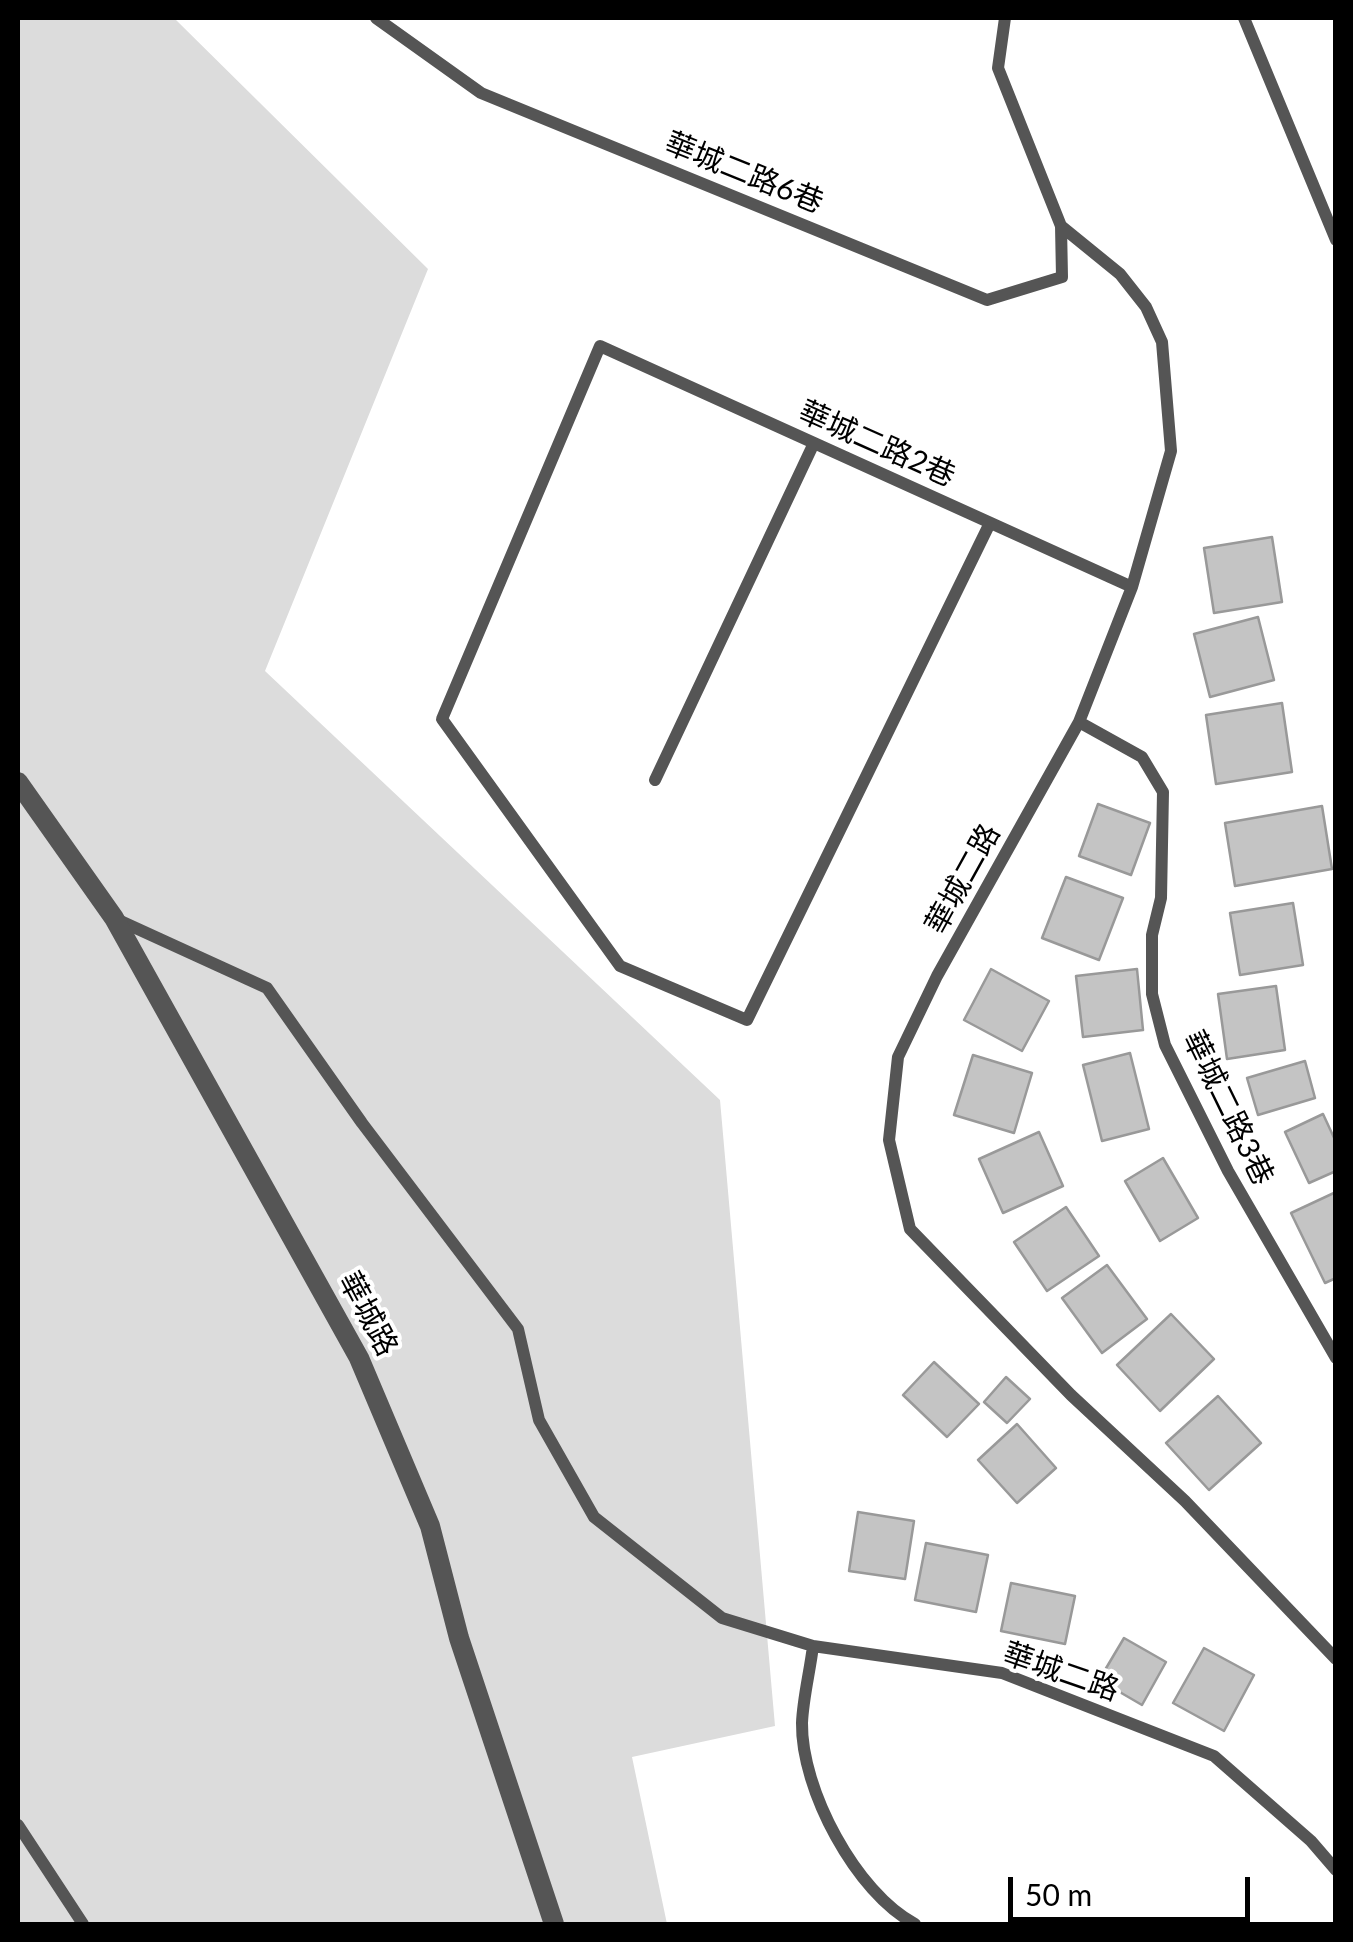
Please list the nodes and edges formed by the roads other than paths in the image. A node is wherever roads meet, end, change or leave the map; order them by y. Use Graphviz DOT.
graph roads {
  1 [pos="376,18"];
  2 [pos="1006,18"];
  3 [pos="1244,18"];
  4 [pos="1061,226"];
  5 [pos="1336,240"];
  6 [pos="814,443"];
  7 [pos="990,523"];
  8 [pos="1132,587"];
  9 [pos="1079,722"];
  10 [pos="655,780"];
  11 [pos="18,782"];
  12 [pos="114,918"];
  13 [pos="1336,1358"];
  14 [pos="813,1646"];
  15 [pos="1336,1659"];
  16 [pos="18,1825"];
  17 [pos="1336,1870"];
  18 [pos="83,1924"];
  19 [pos="554,1924"];
  20 [pos="915,1924"];
  1 -- 4 [label="lane, 華城二路6巷"];
  2 -- 4 [label="lane, 華城二路"];
  3 -- 5 [label="lane"];
  4 -- 8 [label="lane, 華城二路"];
  6 -- 7 [label="lane, 華城二路2巷"];
  6 -- 7 [label="lane, 華城二路2巷"];
  6 -- 10 [label="lane"];
  7 -- 8 [label="lane, 華城二路2巷"];
  8 -- 9 [label="lane, 華城二路"];
  9 -- 13 [label="lane, 華城二路3巷"];
  9 -- 15 [label="lane, 華城二路"];
  11 -- 12 [label="street, 華城路"];
  12 -- 14 [label="lane, 華城二路"];
  12 -- 19 [label="street, 華城路"];
  14 -- 17 [label="lane, 華城二路"];
  14 -- 20 [label="lane"];
  16 -- 18 [label="lane"];
}
